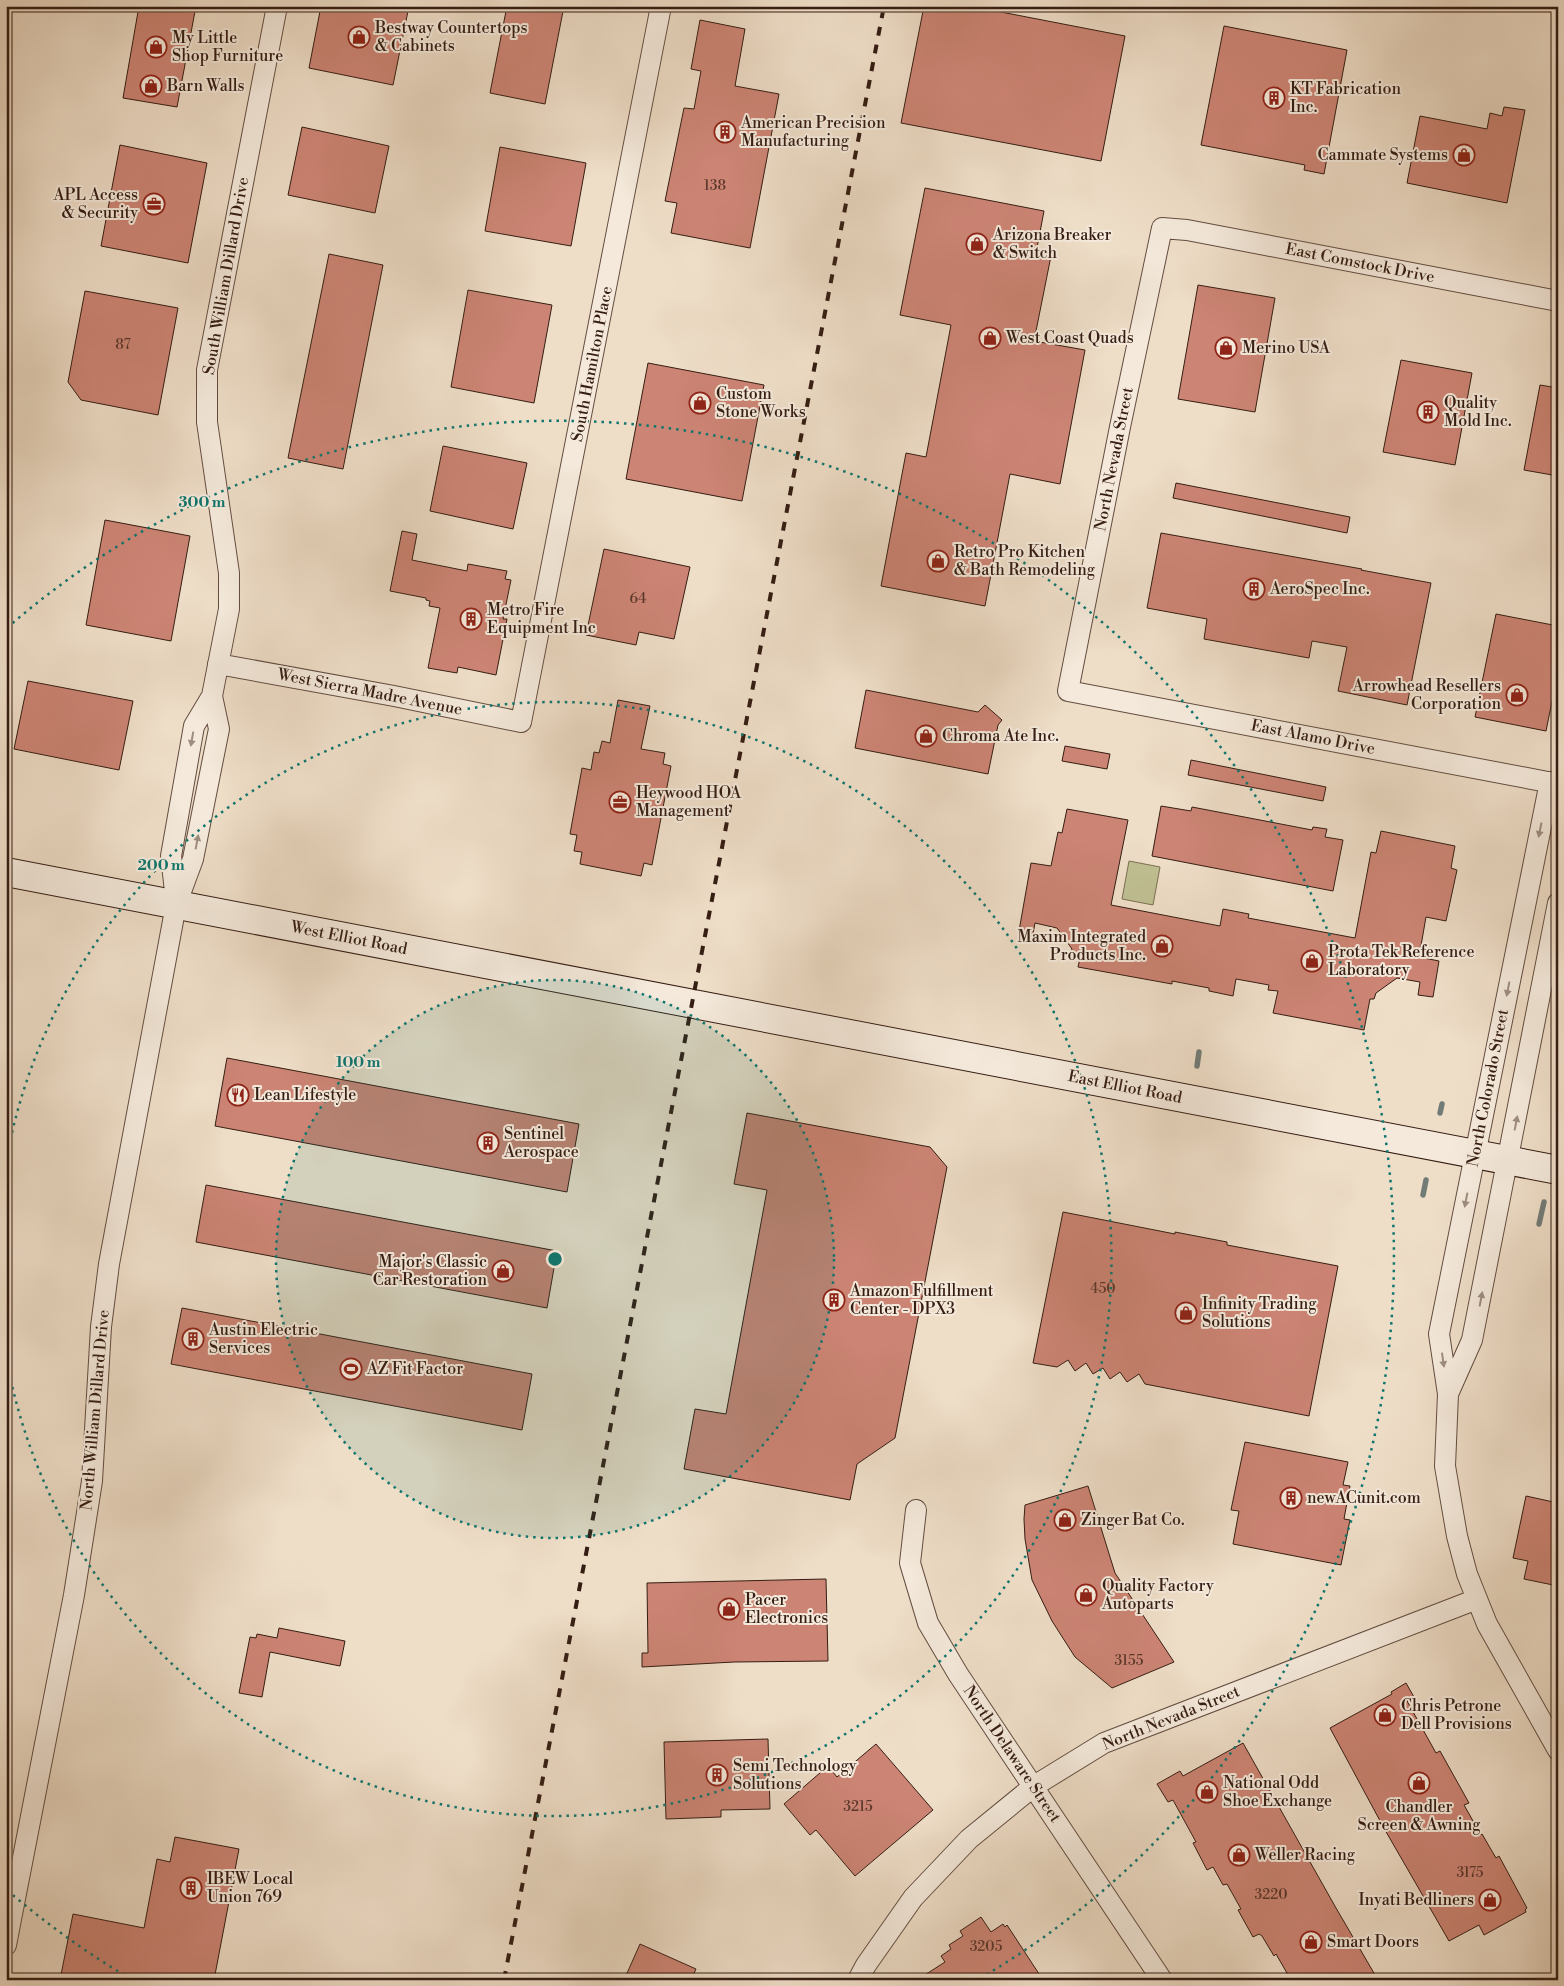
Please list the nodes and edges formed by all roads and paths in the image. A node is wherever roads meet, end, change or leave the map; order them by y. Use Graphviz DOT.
graph roads {
  1 [pos="277,6"];
  2 [pos="662,6"];
  3 [pos="1162,228"];
  4 [pos="1558,301"];
  5 [pos="218,664"];
  6 [pos="1068,691"];
  7 [pos="522,722"];
  8 [pos="1554,783"];
  9 [pos="6,872"];
  10 [pos="1558,903"];
  11 [pos="176,905"];
  12 [pos="692,1004"];
  13 [pos="1475,1154"];
  14 [pos="1508,1160"];
  15 [pos="1558,1170"];
  16 [pos="1448,1394"];
  17 [pos="916,1510"];
  18 [pos="1477,1599"];
  19 [pos="1558,1750"];
  20 [pos="1034,1786"];
  21 [pos="6,1945"];
  22 [pos="858,1980"];
  23 [pos="1162,1980"];
  1 -- 5 [label="street, South William Dillard Drive"];
  2 -- 7 [label="street, South Hamilton Place"];
  3 -- 4 [label="street, East Comstock Drive"];
  3 -- 6 [label="street, North Nevada Street"];
  5 -- 7 [label="street, West Sierra Madre Avenue"];
  5 -- 11 [label="street, South William Dillard Drive"];
  6 -- 8 [label="street, East Alamo Drive"];
  8 -- 13 [label="street, North Colorado Street, one-way"];
  9 -- 11 [label="main road, West Elliot Road"];
  14 -- 10 [label="street, North Colorado Street, one-way"];
  11 -- 12 [label="main road, West Elliot Road"];
  11 -- 21 [label="street, North William Dillard Drive"];
  12 -- 13 [label="main road, East Elliot Road"];
  13 -- 14 [label="main road, East Elliot Road"];
  13 -- 16 [label="street, North Colorado Street, one-way"];
  14 -- 15 [label="main road, East Elliot Road"];
  16 -- 14 [label="street, North Colorado Street, one-way"];
  16 -- 18 [label="street, North Colorado Street"];
  17 -- 20 [label="street, North Delaware Street"];
  18 -- 19 [label="street, North Colorado Street"];
  18 -- 20 [label="street, North Nevada Street"];
  20 -- 22 [label="street, North Nevada Street"];
  20 -- 23 [label="street, North Delaware Street"];
}
